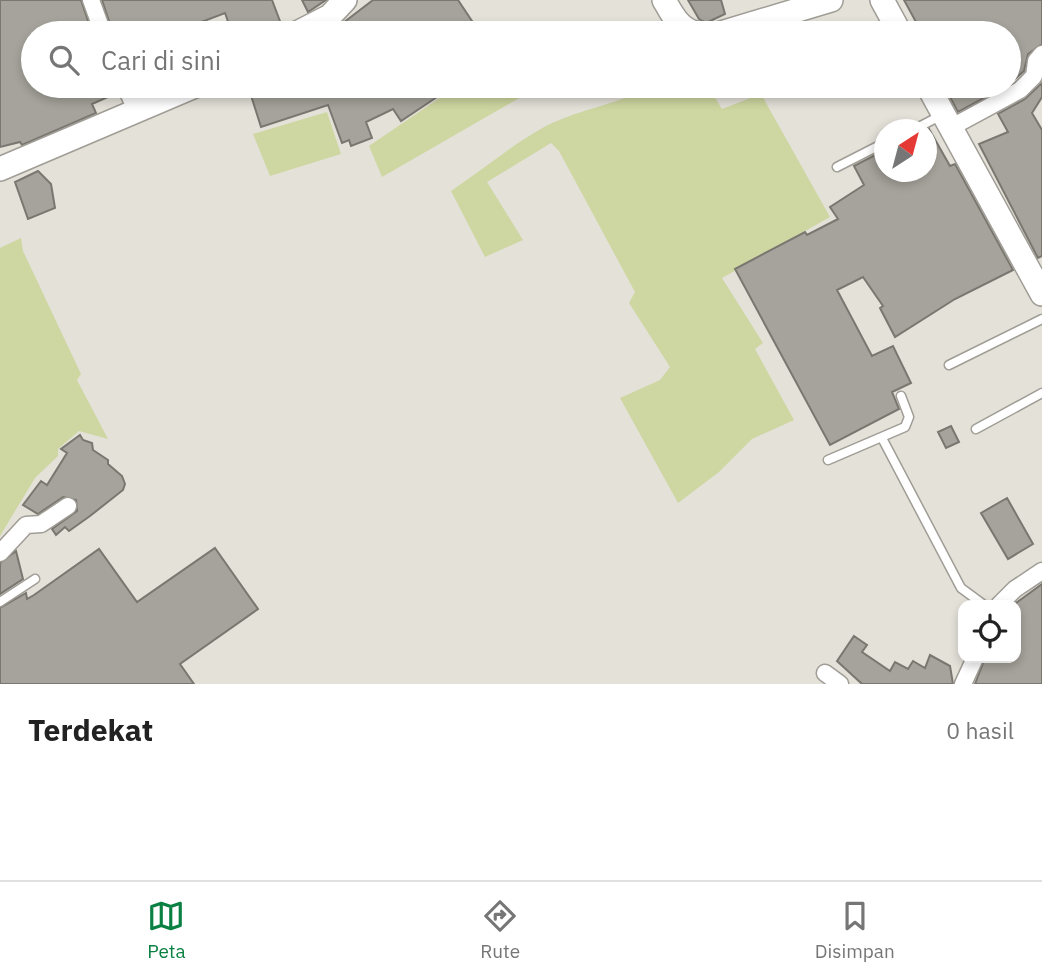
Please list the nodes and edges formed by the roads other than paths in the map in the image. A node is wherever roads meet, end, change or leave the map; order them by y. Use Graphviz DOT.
graph roads {
  1 [pos="91,0"];
  2 [pos="345,0"];
  3 [pos="664,0"];
  4 [pos="831,0"];
  5 [pos="883,0"];
  6 [pos="99,21"];
  7 [pos="320,21"];
  8 [pos="678,21"];
  9 [pos="761,21"];
  10 [pos="894,21"];
  11 [pos="1042,54"];
  12 [pos="1021,89"];
  13 [pos="130,98"];
  14 [pos="166,98"];
  15 [pos="935,98"];
  16 [pos="1001,98"];
  17 [pos="136,110"];
  18 [pos="947,121"];
  19 [pos="937,124"];
  20 [pos="874,148"];
  21 [pos="837,167"];
  22 [pos="0,169"];
  23 [pos="1042,293"];
  24 [pos="1042,319"];
  25 [pos="949,365"];
  26 [pos="1042,393"];
  27 [pos="901,396"];
  28 [pos="976,429"];
  29 [pos="882,438"];
  30 [pos="828,460"];
  31 [pos="68,506"];
  32 [pos="0,553"];
  33 [pos="1042,571"];
  34 [pos="35,579"];
  35 [pos="977,600"];
  36 [pos="1004,600"];
  37 [pos="0,602"];
  38 [pos="973,663"];
  39 [pos="825,673"];
  40 [pos="840,684"];
  41 [pos="963,684"];
  1 -- 6 [label="street"];
  2 -- 7 [label="street"];
  3 -- 8 [label="street"];
  4 -- 9 [label="street"];
  5 -- 10 [label="street"];
  11 -- 12 [label="street"];
  13 -- 17 [label="street"];
  14 -- 17 [label="street"];
  15 -- 18 [label="street"];
  16 -- 18 [label="street"];
  17 -- 22 [label="street"];
  18 -- 19 [label="lane"];
  18 -- 23 [label="street"];
  20 -- 21 [label="lane"];
  24 -- 25 [label="lane"];
  26 -- 28 [label="lane"];
  27 -- 29 [label="lane"];
  29 -- 30 [label="lane"];
  29 -- 35 [label="lane"];
  31 -- 32 [label="street"];
  33 -- 36 [label="street"];
  34 -- 37 [label="lane"];
  38 -- 41 [label="street"];
  39 -- 40 [label="street"];
}
